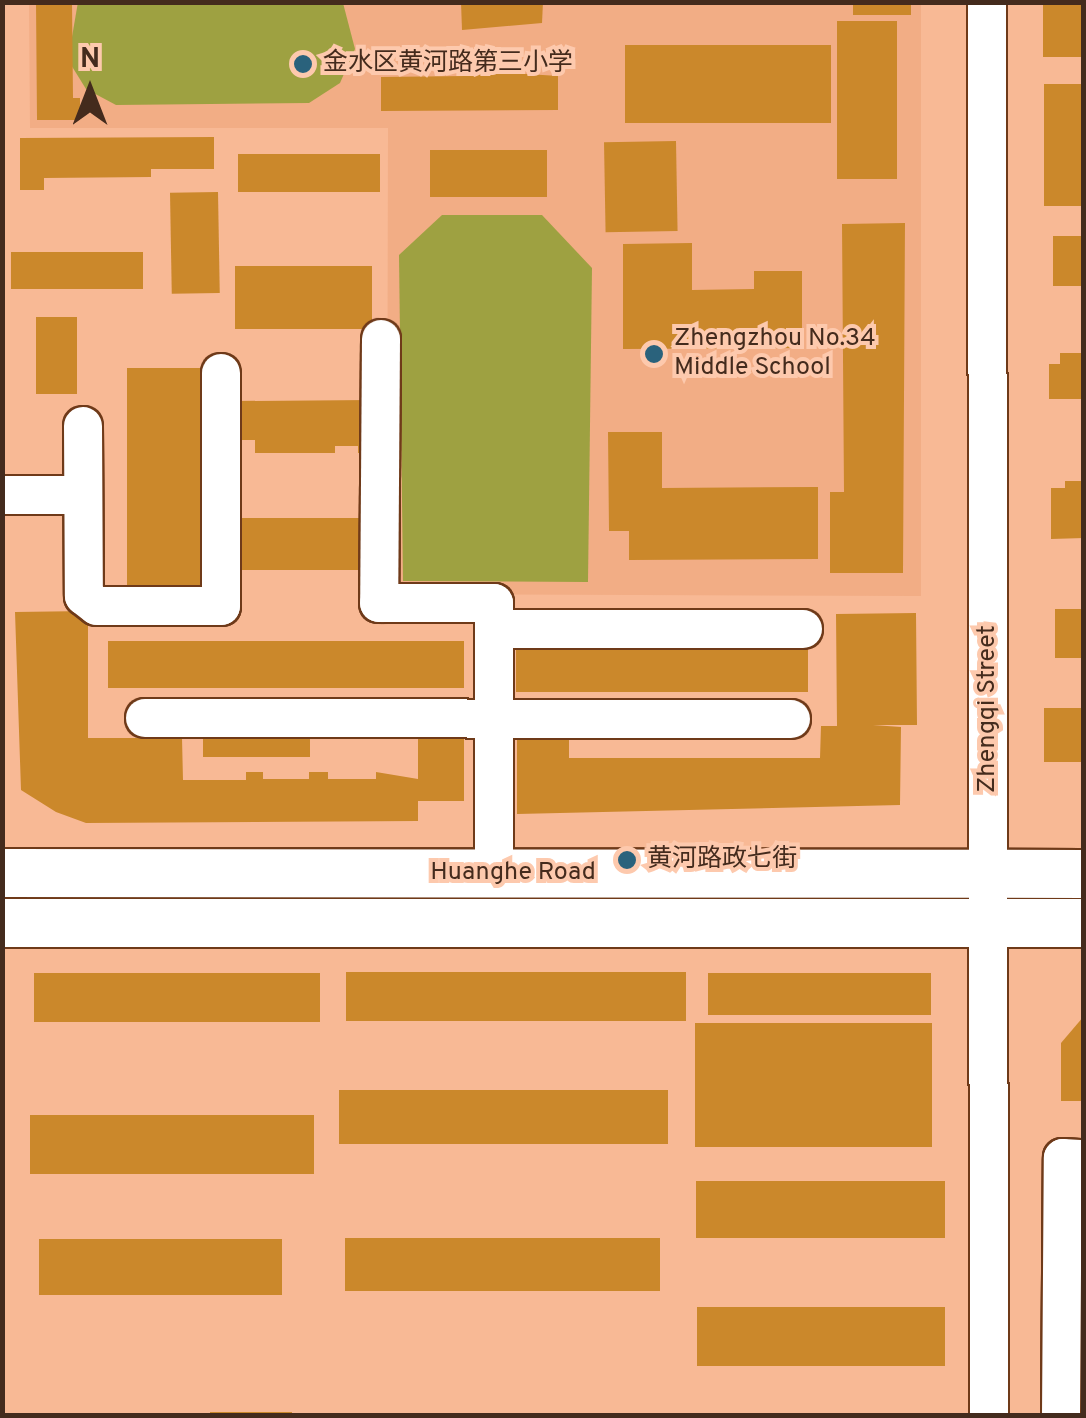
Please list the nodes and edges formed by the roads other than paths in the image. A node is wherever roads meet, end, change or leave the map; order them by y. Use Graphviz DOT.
graph roads {
  1 [pos="987,2"];
  2 [pos="381,339"];
  3 [pos="221,374"];
  4 [pos="83,426"];
  5 [pos="83,495"];
  6 [pos="2,496"];
  7 [pos="495,629"];
  8 [pos="803,629"];
  9 [pos="145,718"];
  10 [pos="495,720"];
  11 [pos="791,720"];
  12 [pos="2,873"];
  13 [pos="494,873"];
  14 [pos="988,874"];
  15 [pos="1084,874"];
  16 [pos="2,923"];
  17 [pos="988,923"];
  18 [pos="1084,923"];
  19 [pos="1084,1158"];
  20 [pos="989,1416"];
  21 [pos="1061,1416"];
  1 -- 14 [label="street, Zhengqi Street"];
  2 -- 7 [label="street"];
  3 -- 5 [label="street"];
  4 -- 5 [label="street"];
  5 -- 6 [label="street"];
  7 -- 8 [label="street"];
  7 -- 10 [label="street"];
  9 -- 10 [label="street"];
  10 -- 11 [label="street"];
  10 -- 13 [label="street"];
  12 -- 13 [label="main road, Huanghe Road"];
  13 -- 14 [label="main road, Huanghe Road"];
  14 -- 15 [label="main road, Huanghe Road"];
  14 -- 17 [label="street, Zhengqi Street"];
  16 -- 17 [label="main road, Huanghe Road"];
  17 -- 18 [label="main road, Huanghe Road"];
  17 -- 20 [label="street, Zhengqi Street"];
  19 -- 21 [label="street"];
}
